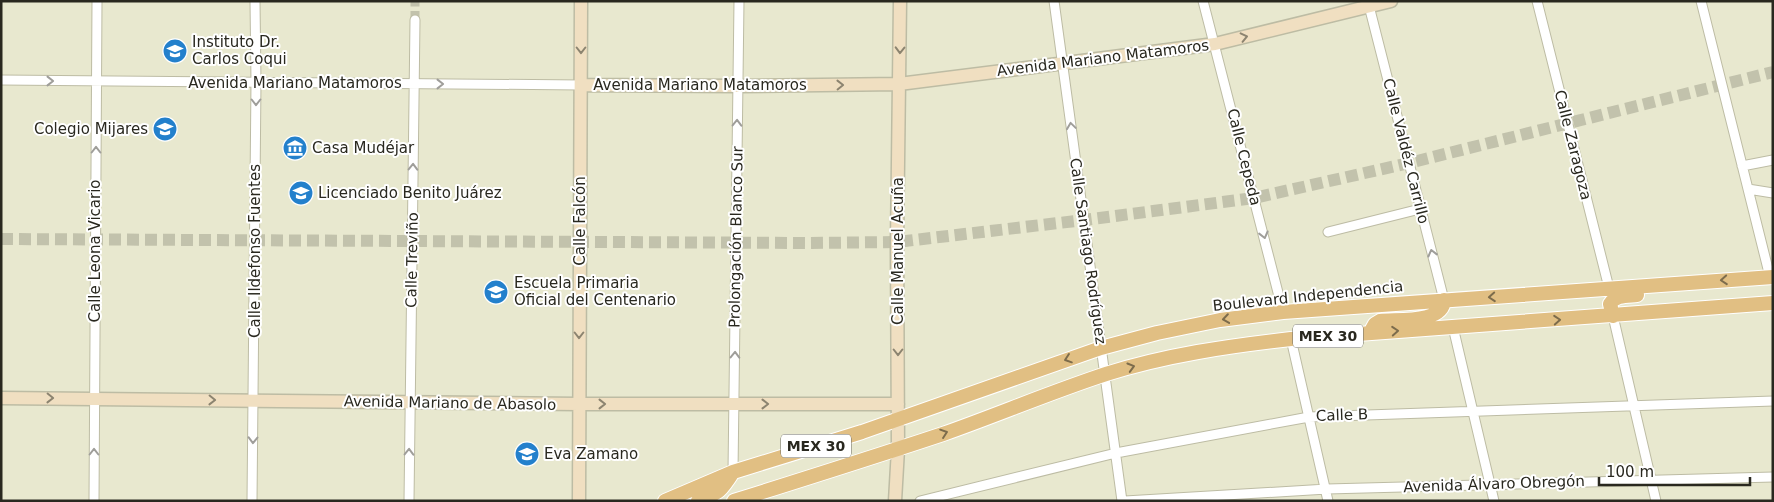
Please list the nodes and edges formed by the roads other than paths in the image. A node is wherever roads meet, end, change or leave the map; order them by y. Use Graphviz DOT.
graph roads {
  1 [pos="97,1"];
  2 [pos="255,1"];
  3 [pos="581,1"];
  4 [pos="739,1"];
  5 [pos="900,1"];
  6 [pos="1054,1"];
  7 [pos="1203,1"];
  8 [pos="1391,1"];
  9 [pos="1536,1"];
  10 [pos="1701,1"];
  11 [pos="1369,4"];
  12 [pos="415,20"];
  13 [pos="1215,44"];
  14 [pos="1063,64"];
  15 [pos="1,80"];
  16 [pos="96,81"];
  17 [pos="256,82"];
  18 [pos="414,84"];
  19 [pos="899,84"];
  20 [pos="581,85"];
  21 [pos="738,86"];
  22 [pos="1773,160"];
  23 [pos="1742,166"];
  24 [pos="1748,189"];
  25 [pos="1773,193"];
  26 [pos="1420,209"];
  27 [pos="1328,232"];
  28 [pos="1772,277"];
  29 [pos="1674,284"];
  30 [pos="1609,288"];
  31 [pos="1444,300"];
  32 [pos="1773,303"];
  33 [pos="1283,312"];
  34 [pos="1612,316"];
  35 [pos="1453,327"];
  36 [pos="1370,333"];
  37 [pos="1291,339"];
  38 [pos="1101,348"];
  39 [pos="1106,374"];
  40 [pos="1,398"];
  41 [pos="94,399"];
  42 [pos="254,400"];
  43 [pos="1773,401"];
  44 [pos="410,402"];
  45 [pos="579,404"];
  46 [pos="734,404"];
  47 [pos="898,404"];
  48 [pos="1634,406"];
  49 [pos="1473,411"];
  50 [pos="1309,416"];
  51 [pos="898,419"];
  52 [pos="898,449"];
  53 [pos="1116,453"];
  54 [pos="734,472"];
  55 [pos="1773,477"];
  56 [pos="1652,480"];
  57 [pos="1491,484"];
  58 [pos="1327,490"];
  59 [pos="94,501"];
  60 [pos="252,501"];
  61 [pos="409,501"];
  62 [pos="578,501"];
  63 [pos="665,501"];
  64 [pos="698,501"];
  65 [pos="735,501"];
  66 [pos="895,501"];
  67 [pos="920,501"];
  68 [pos="1124,501"];
  69 [pos="1328,501"];
  70 [pos="1494,501"];
  71 [pos="1656,501"];
  1 -- 16 [label="street, Calle Leona Vicario"];
  2 -- 17 [label="street, Calle Ildefonso Fuentes"];
  3 -- 20 [label="street, Calle Falcón, one-way"];
  4 -- 21 [label="street, Prolongación Blanco Sur"];
  5 -- 19 [label="street, Calle Manuel Acuña, one-way"];
  6 -- 14 [label="street, Calle Santiago Rodríguez"];
  7 -- 13 [label="street, Calle Cepeda"];
  8 -- 11 [label="street, Avenida Mariano Matamoros"];
  9 -- 30 [label="street, Calle Zaragoza"];
  10 -- 23 [label="street"];
  13 -- 11 [label="street, Avenida Mariano Matamoros, one-way"];
  11 -- 26 [label="street, Calle Valdéz Carrillo"];
  12 -- 18 [label="street, Calle Treviño"];
  13 -- 14 [label="street, Avenida Mariano Matamoros"];
  13 -- 33 [label="street, Calle Cepeda, one-way"];
  14 -- 19 [label="street, Avenida Mariano Matamoros"];
  38 -- 14 [label="street, Calle Santiago Rodríguez, one-way"];
  15 -- 16 [label="street, Avenida Mariano Matamoros, one-way"];
  16 -- 17 [label="street, Avenida Mariano Matamoros"];
  41 -- 16 [label="street, Calle Leona Vicario, one-way"];
  17 -- 18 [label="street, Avenida Mariano Matamoros"];
  17 -- 42 [label="street, Calle Ildefonso Fuentes, one-way"];
  18 -- 20 [label="street, Avenida Mariano Matamoros, one-way"];
  44 -- 18 [label="street, Calle Treviño, one-way"];
  21 -- 19 [label="street, Avenida Mariano Matamoros, one-way"];
  19 -- 47 [label="street, Calle Manuel Acuña, one-way"];
  20 -- 21 [label="street, Avenida Mariano Matamoros"];
  20 -- 45 [label="street, Calle Falcón, one-way"];
  46 -- 21 [label="street, Prolongación Blanco Sur, one-way"];
  22 -- 23 [label="street"];
  23 -- 24 [label="street"];
  24 -- 25 [label="street"];
  24 -- 28 [label="street"];
  26 -- 27 [label="street"];
  31 -- 26 [label="street, Calle Valdéz Carrillo, one-way"];
  28 -- 29 [label="main road, Boulevard Independencia / MEX 30, one-way"];
  29 -- 30 [label="main road, Boulevard Independencia / MEX 30"];
  29 -- 34 [label="main road"];
  30 -- 31 [label="main road, Boulevard Independencia / MEX 30, one-way"];
  31 -- 33 [label="main road, Boulevard Independencia / MEX 30"];
  31 -- 36 [label="main road"];
  32 -- 34 [label="main road, MEX 30"];
  33 -- 38 [label="main road, Boulevard Independencia / MEX 30, one-way"];
  35 -- 34 [label="main road, MEX 30, one-way"];
  34 -- 48 [label="street"];
  36 -- 35 [label="main road, MEX 30, one-way"];
  35 -- 49 [label="street"];
  36 -- 37 [label="main road, MEX 30"];
  39 -- 37 [label="main road, MEX 30, one-way"];
  37 -- 50 [label="street"];
  38 -- 39 [label="street, Calle Santiago Rodríguez"];
  38 -- 51 [label="main road, Boulevard Independencia / MEX 30, one-way"];
  52 -- 39 [label="main road, MEX 30, one-way"];
  39 -- 53 [label="street, Calle Santiago Rodríguez"];
  40 -- 41 [label="street, Avenida Mariano de Abasolo, one-way"];
  41 -- 42 [label="street, Avenida Mariano de Abasolo, one-way"];
  59 -- 41 [label="street, Calle Leona Vicario, one-way"];
  42 -- 44 [label="street, Avenida Mariano de Abasolo"];
  42 -- 60 [label="street, Calle Ildefonso Fuentes, one-way"];
  43 -- 48 [label="street, Calle B"];
  44 -- 45 [label="street, Avenida Mariano de Abasolo"];
  61 -- 44 [label="street, Calle Treviño, one-way"];
  45 -- 46 [label="street, Avenida Mariano de Abasolo, one-way"];
  45 -- 62 [label="street, Calle Falcón"];
  46 -- 47 [label="street, Avenida Mariano de Abasolo, one-way"];
  46 -- 54 [label="street, Prolongación Blanco Sur"];
  47 -- 51 [label="street, Calle Manuel Acuña"];
  48 -- 49 [label="street, Calle B"];
  48 -- 56 [label="street"];
  49 -- 50 [label="street, Calle B"];
  49 -- 57 [label="street"];
  50 -- 53 [label="street, Calle B"];
  50 -- 58 [label="street"];
  51 -- 52 [label="street, Calle Manuel Acuña"];
  51 -- 54 [label="main road, Boulevard Independencia / MEX 30"];
  52 -- 65 [label="main road, MEX 30"];
  52 -- 66 [label="street, Calle Manuel Acuña"];
  53 -- 67 [label="street, Calle B"];
  53 -- 68 [label="street, Calle Santiago Rodríguez"];
  54 -- 63 [label="main road, Boulevard Independencia / MEX 30"];
  54 -- 64 [label="main road"];
  55 -- 56 [label="street, Avenida Álvaro Obregón"];
  56 -- 57 [label="street, Avenida Álvaro Obregón"];
  56 -- 71 [label="street"];
  57 -- 58 [label="street, Avenida Álvaro Obregón"];
  57 -- 70 [label="street"];
  58 -- 68 [label="street, Avenida Álvaro Obregón"];
  58 -- 69 [label="street"];
}
